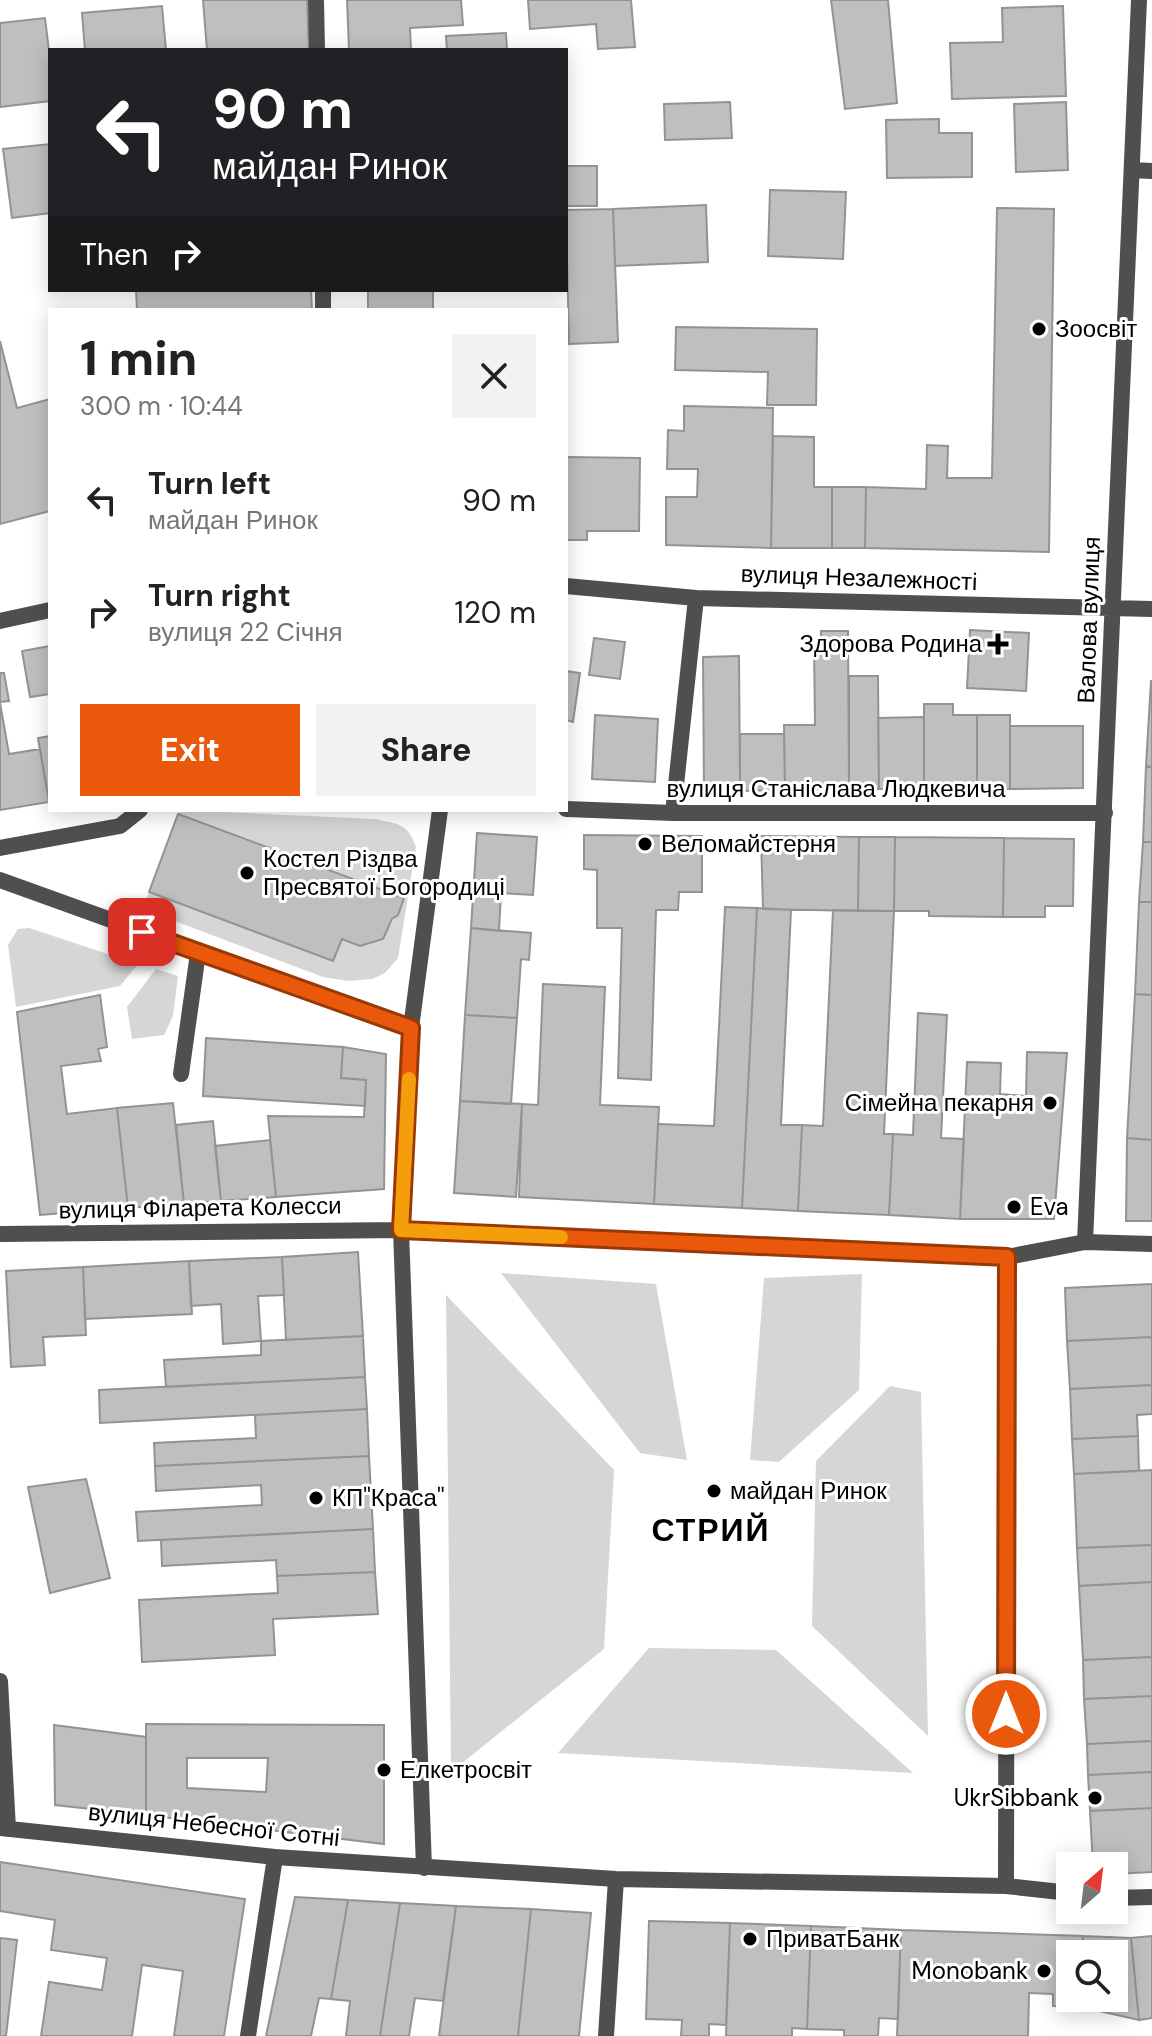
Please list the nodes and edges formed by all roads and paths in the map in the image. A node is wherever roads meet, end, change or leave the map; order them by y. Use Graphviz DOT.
graph roads {
  1 [pos="316,0"];
  2 [pos="1139,0"];
  3 [pos="317,48"];
  4 [pos="1132,170"];
  5 [pos="1152,171"];
  6 [pos="568,586"];
  7 [pos="696,598"];
  8 [pos="1113,609"];
  9 [pos="1152,609"];
  10 [pos="48,610"];
  11 [pos="0,621"];
  12 [pos="568,809"];
  13 [pos="138,812"];
  14 [pos="440,812"];
  15 [pos="673,813"];
  16 [pos="1105,813"];
  17 [pos="0,848"];
  18 [pos="0,880"];
  19 [pos="198,953"];
  20 [pos="411,1028"];
  21 [pos="181,1074"];
  22 [pos="401,1230"];
  23 [pos="0,1234"];
  24 [pos="1085,1242"];
  25 [pos="1152,1244"];
  26 [pos="1007,1257"];
  27 [pos="0,1681"];
  28 [pos="4,1828"];
  29 [pos="275,1857"];
  30 [pos="424,1868"];
  31 [pos="616,1879"];
  32 [pos="1006,1886"];
  33 [pos="1056,1891"];
  34 [pos="1152,1897"];
  35 [pos="1128,1898"];
  36 [pos="248,2036"];
  37 [pos="606,2036"];
  1 -- 3 [label="street"];
  2 -- 4 [label="street, Валова вулиця"];
  4 -- 5 [label="street"];
  4 -- 8 [label="street, Валова вулиця"];
  6 -- 7 [label="street, вулиця Незалежності"];
  7 -- 8 [label="street, вулиця Незалежності"];
  7 -- 15 [label="street"];
  8 -- 9 [label="street, вулиця Незалежності"];
  8 -- 16 [label="street, Валова вулиця"];
  10 -- 11 [label="street"];
  12 -- 15 [label="street, вулиця Станіслава Людкевича"];
  13 -- 17 [label="street"];
  14 -- 20 [label="street"];
  15 -- 16 [label="street, вулиця Станіслава Людкевича"];
  16 -- 24 [label="street, Валова вулиця"];
  18 -- 19 [label="street"];
  19 -- 20 [label="street"];
  19 -- 21 [label="street"];
  20 -- 22 [label="street"];
  22 -- 23 [label="street, вулиця Філарета Колесси"];
  22 -- 26 [label="street"];
  22 -- 30 [label="street"];
  24 -- 25 [label="street"];
  24 -- 26 [label="street"];
  26 -- 32 [label="street"];
  27 -- 28 [label="street"];
  28 -- 29 [label="street, вулиця Небесної Сотні"];
  29 -- 30 [label="street, вулиця Небесної Сотні"];
  29 -- 36 [label="street"];
  30 -- 31 [label="street"];
  31 -- 32 [label="street"];
  31 -- 37 [label="street"];
  32 -- 33 [label="street"];
  34 -- 35 [label="street"];
}
